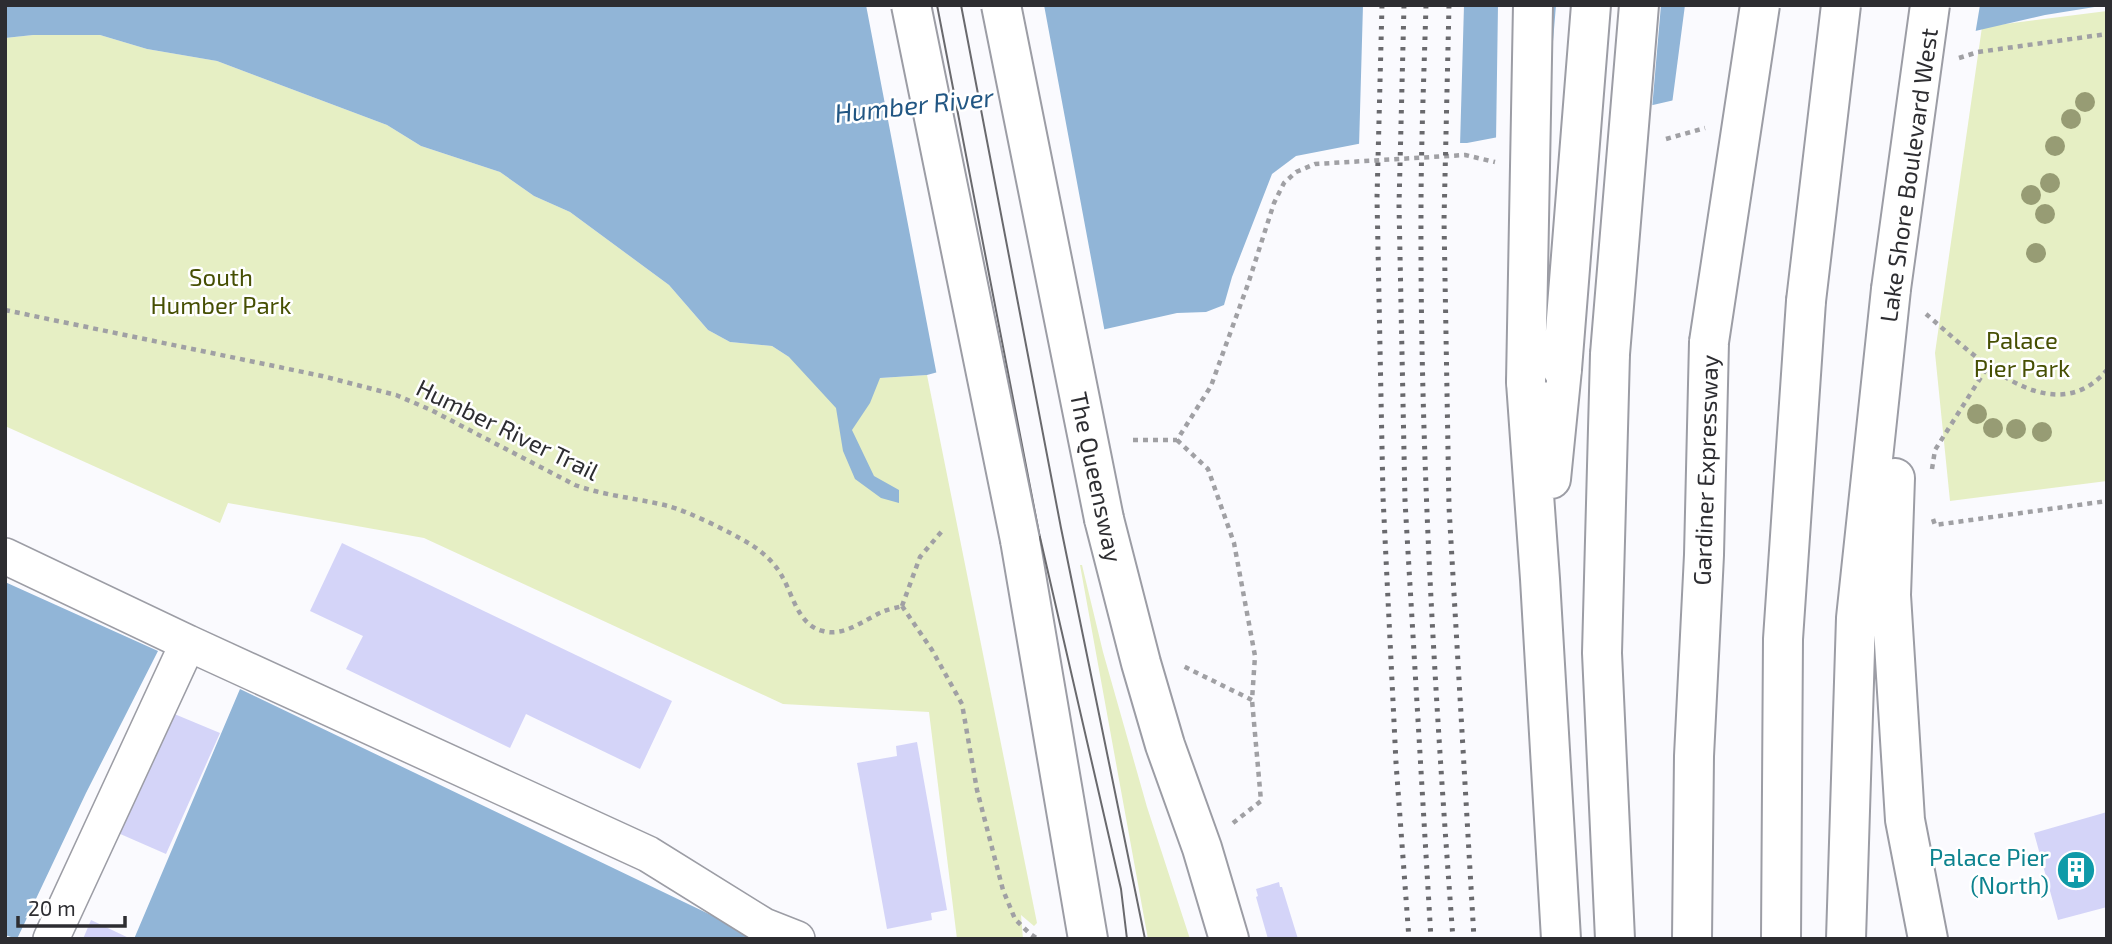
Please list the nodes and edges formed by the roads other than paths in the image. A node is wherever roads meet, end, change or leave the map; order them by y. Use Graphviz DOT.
graph roads {
  1 [pos="911,5"];
  2 [pos="1001,5"];
  3 [pos="1533,5"];
  4 [pos="1591,5"];
  5 [pos="1639,5"];
  6 [pos="1760,5"];
  7 [pos="1841,5"];
  8 [pos="1930,5"];
  9 [pos="1885,345"];
  10 [pos="5,556"];
  11 [pos="1540,579"];
  12 [pos="188,643"];
  13 [pos="51,939"];
  14 [pos="797,939"];
  15 [pos="1088,939"];
  16 [pos="1229,939"];
  17 [pos="1561,939"];
  18 [pos="1615,939"];
  19 [pos="1692,939"];
  20 [pos="1781,939"];
  21 [pos="1846,939"];
  22 [pos="1928,939"];
  1 -- 15 [label="main road, bridge"];
  2 -- 16 [label="main road, The Queensway, bridge"];
  3 -- 11 [label="main road, bridge"];
  4 -- 11 [label="main road, bridge"];
  5 -- 18 [label="main road, bridge"];
  6 -- 19 [label="main road, Gardiner Expressway, bridge"];
  7 -- 20 [label="main road, bridge"];
  8 -- 9 [label="main road, Lake Shore Boulevard West, bridge"];
  9 -- 21 [label="main road, Lake Shore Boulevard West"];
  9 -- 22 [label="main road"];
  10 -- 12 [label="lane"];
  11 -- 17 [label="main road"];
  12 -- 13 [label="lane"];
  12 -- 14 [label="lane"];
}
